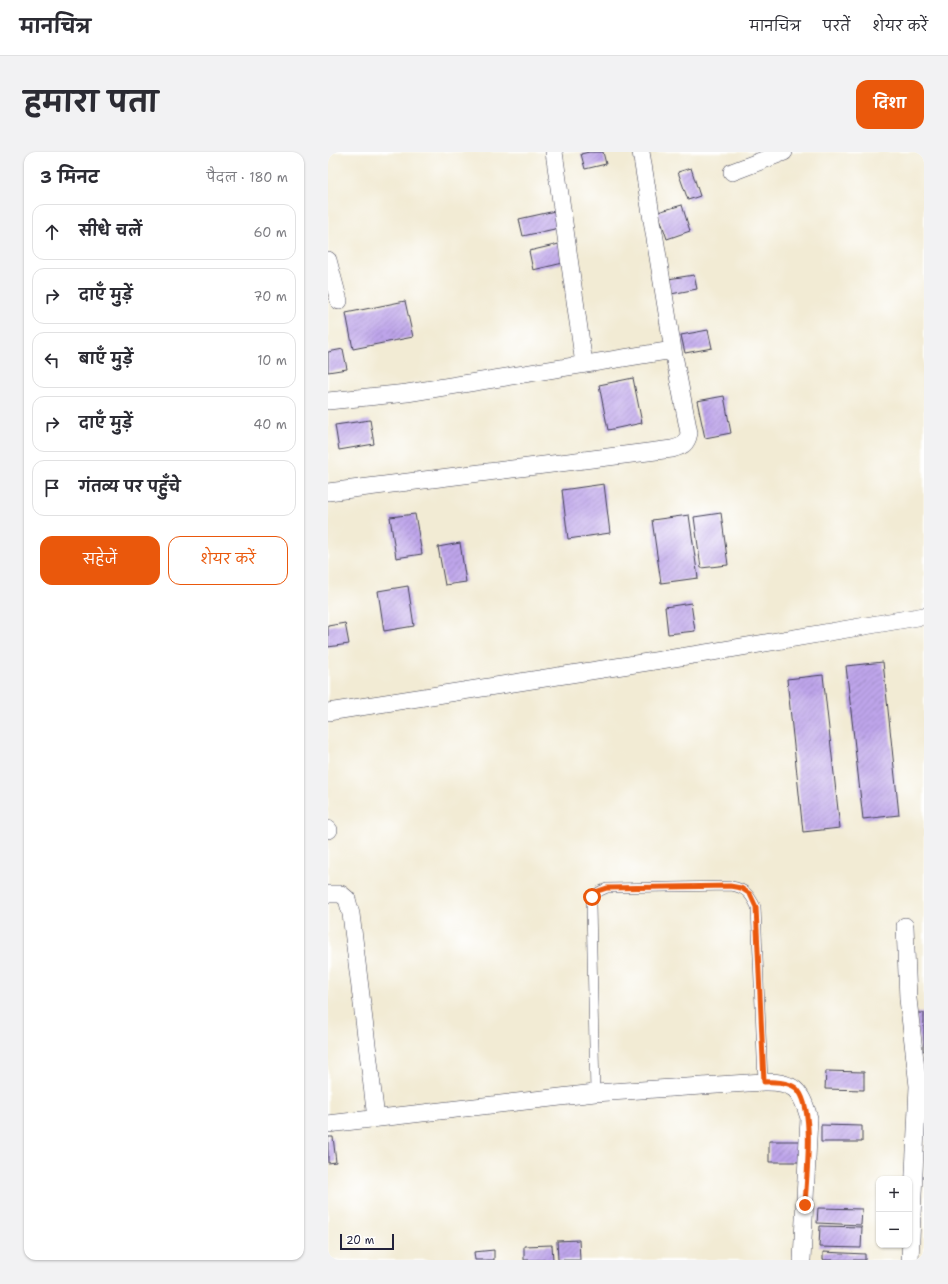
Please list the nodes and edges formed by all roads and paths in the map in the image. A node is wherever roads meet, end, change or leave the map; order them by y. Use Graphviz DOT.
graph roads {
  1 [pos="554,152"];
  2 [pos="641,152"];
  3 [pos="784,152"];
  4 [pos="732,172"];
  5 [pos="328,260"];
  6 [pos="339,301"];
  7 [pos="673,350"];
  8 [pos="584,364"];
  9 [pos="328,400"];
  10 [pos="328,492"];
  11 [pos="924,616"];
  12 [pos="328,712"];
  13 [pos="328,894"];
  14 [pos="905,926"];
  15 [pos="764,1082"];
  16 [pos="595,1094"];
  17 [pos="376,1118"];
  18 [pos="328,1124"];
  19 [pos="802,1260"];
  20 [pos="910,1260"];
  1 -- 8 [label="street"];
  2 -- 7 [label="street"];
  3 -- 4 [label="street"];
  5 -- 6 [label="street"];
  7 -- 8 [label="street"];
  7 -- 10 [label="street"];
  8 -- 9 [label="street"];
  11 -- 12 [label="street"];
  13 -- 17 [label="street"];
  14 -- 20 [label="street"];
  15 -- 16 [label="street"];
  15 -- 16 [label="lane"];
  15 -- 19 [label="street"];
  16 -- 17 [label="street"];
  17 -- 18 [label="street"];
}
